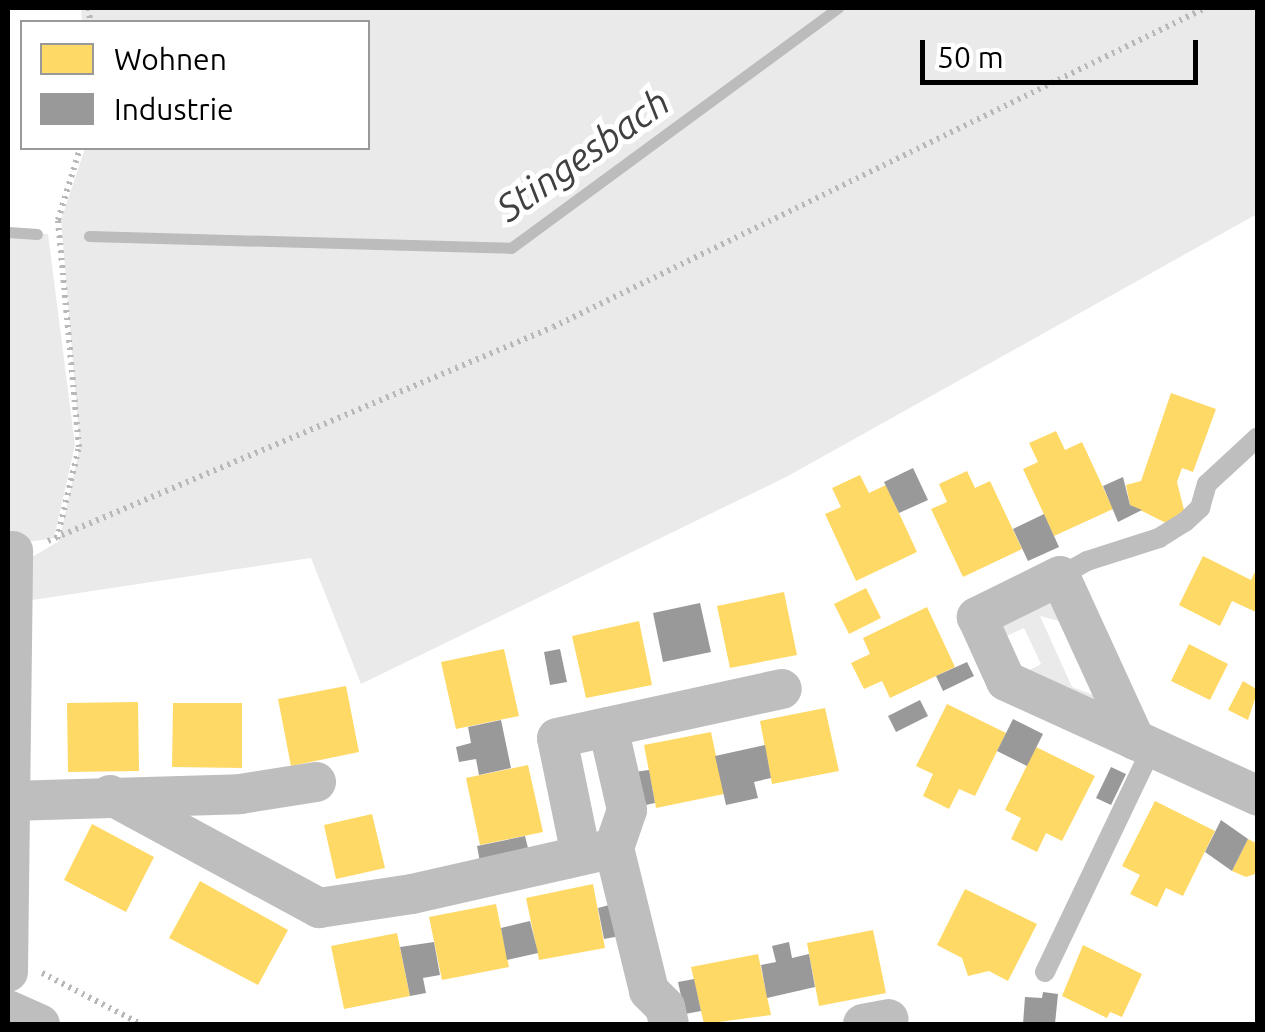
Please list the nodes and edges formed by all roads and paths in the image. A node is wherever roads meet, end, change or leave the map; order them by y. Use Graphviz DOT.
graph roads {
  1 [pos="1206,8"];
  2 [pos="79,150"];
  3 [pos="1258,437"];
  4 [pos="58,539"];
  5 [pos="10,550"];
  6 [pos="1060,576"];
  7 [pos="782,689"];
  8 [pos="608,727"];
  9 [pos="1144,744"];
  10 [pos="316,782"];
  11 [pos="110,794"];
  12 [pos="1258,796"];
  13 [pos="10,800"];
  14 [pos="598,852"];
  15 [pos="8,967"];
  16 [pos="1046,972"];
  17 [pos="8,1010"];
  18 [pos="40,1024"];
  19 [pos="142,1024"];
  20 [pos="669,1024"];
  1 -- 4 [label="path"];
  2 -- 4 [label="path"];
  3 -- 6 [label="lane"];
  4 -- 5 [label="path"];
  5 -- 13 [label="street"];
  6 -- 9 [label="street"];
  6 -- 9 [label="street"];
  7 -- 8 [label="street"];
  8 -- 14 [label="street"];
  8 -- 14 [label="street"];
  9 -- 12 [label="street"];
  9 -- 16 [label="lane"];
  10 -- 11 [label="street"];
  11 -- 13 [label="street"];
  11 -- 14 [label="street"];
  13 -- 15 [label="street"];
  14 -- 20 [label="street"];
  15 -- 19 [label="path"];
  17 -- 18 [label="street"];
}
